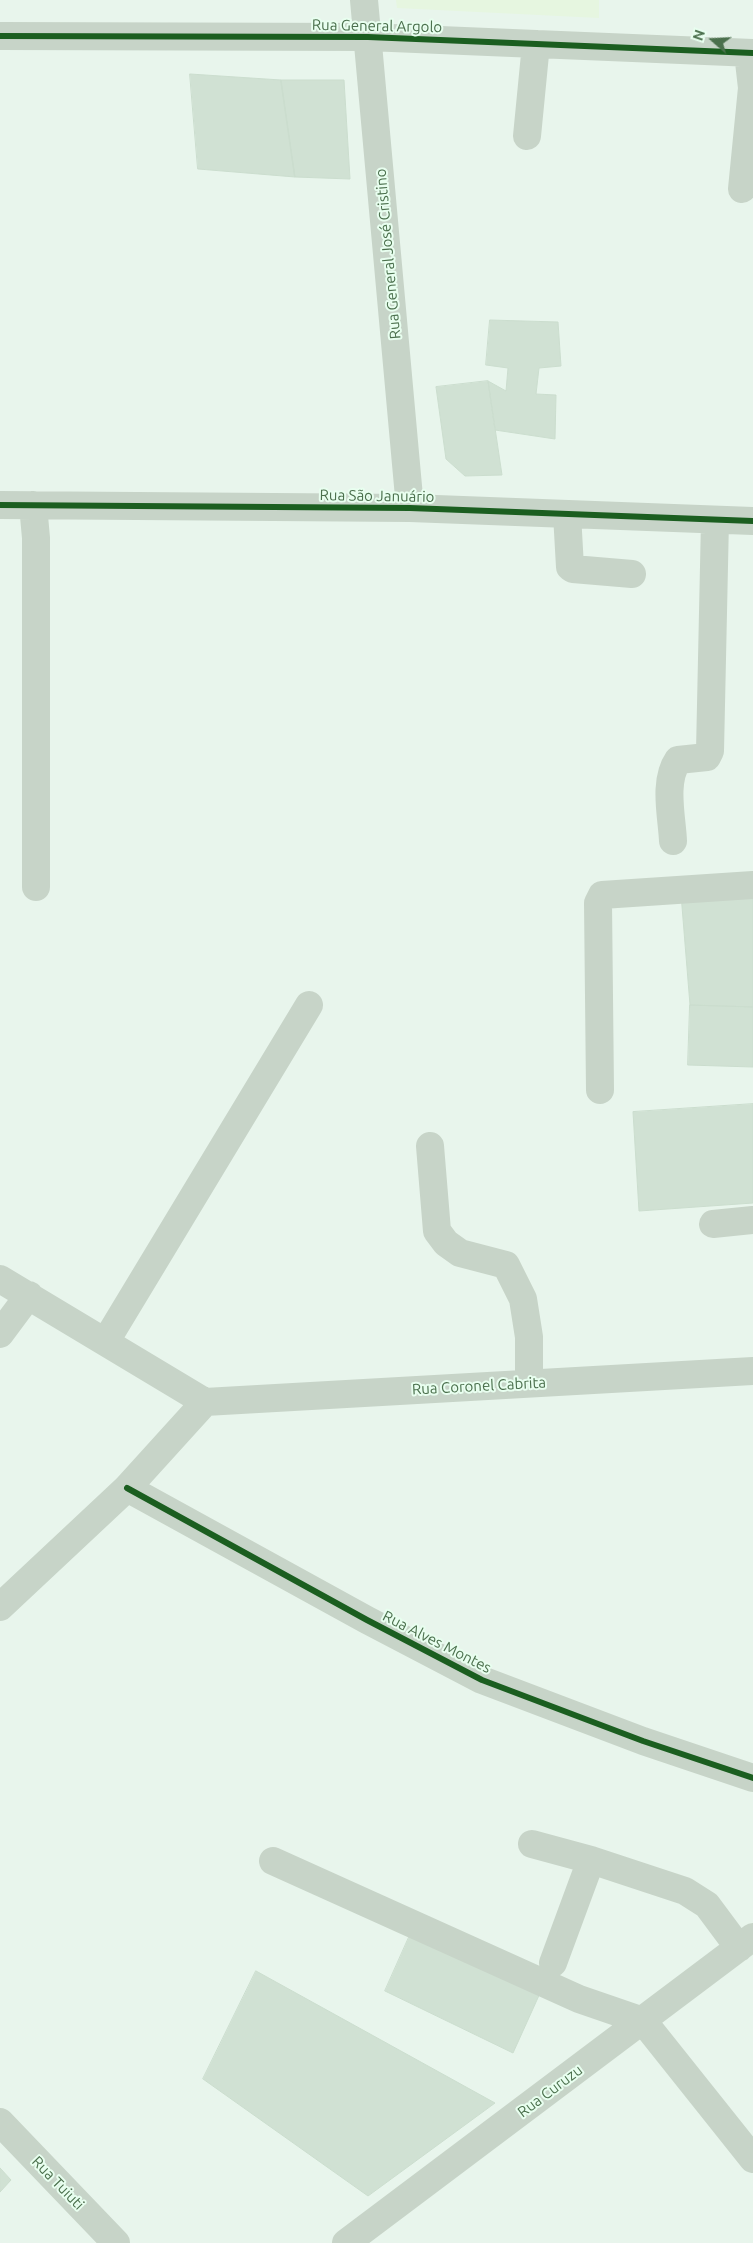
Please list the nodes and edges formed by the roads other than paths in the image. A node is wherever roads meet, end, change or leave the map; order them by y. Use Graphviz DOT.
graph roads {
  1 [pos="364,0"];
  2 [pos="0,36"];
  3 [pos="368,37"];
  4 [pos="536,44"];
  5 [pos="751,53"];
  6 [pos="527,136"];
  7 [pos="742,189"];
  8 [pos="0,505"];
  9 [pos="33,505"];
  10 [pos="410,508"];
  11 [pos="568,514"];
  12 [pos="715,520"];
  13 [pos="753,521"];
  14 [pos="632,574"];
  15 [pos="673,841"];
  16 [pos="753,885"];
  17 [pos="36,887"];
  18 [pos="309,1005"];
  19 [pos="600,1090"];
  20 [pos="430,1146"];
  21 [pos="753,1220"];
  22 [pos="713,1224"];
  23 [pos="0,1279"];
  24 [pos="29,1295"];
  25 [pos="0,1334"];
  26 [pos="106,1341"];
  27 [pos="753,1371"];
  28 [pos="530,1384"];
  29 [pos="205,1402"];
  30 [pos="127,1488"];
  31 [pos="0,1607"];
  32 [pos="753,1778"];
  33 [pos="532,1844"];
  34 [pos="591,1860"];
  35 [pos="273,1862"];
  36 [pos="746,1943"];
  37 [pos="553,1963"];
  38 [pos="643,2021"];
  39 [pos="0,2122"];
  40 [pos="753,2159"];
  41 [pos="116,2243"];
  42 [pos="346,2243"];
  1 -- 3 [label="street, Rua General José Cristino"];
  2 -- 3 [label="street, Rua General Argolo"];
  3 -- 4 [label="street, Rua General Argolo"];
  3 -- 10 [label="street, Rua General José Cristino"];
  4 -- 5 [label="street, Rua General Argolo"];
  4 -- 6 [label="street"];
  5 -- 7 [label="street"];
  8 -- 9 [label="street, Rua São Januário"];
  9 -- 10 [label="street, Rua São Januário"];
  9 -- 17 [label="street"];
  10 -- 11 [label="street, Rua São Januário"];
  11 -- 12 [label="street, Rua São Januário"];
  11 -- 14 [label="street"];
  12 -- 13 [label="street, Rua São Januário"];
  12 -- 15 [label="street"];
  16 -- 19 [label="street"];
  18 -- 26 [label="street"];
  20 -- 28 [label="street"];
  21 -- 22 [label="street"];
  23 -- 24 [label="street"];
  24 -- 25 [label="street"];
  24 -- 26 [label="street"];
  26 -- 29 [label="street"];
  27 -- 28 [label="street, Rua Coronel Cabrita"];
  28 -- 29 [label="street, Rua Coronel Cabrita"];
  29 -- 30 [label="street"];
  30 -- 31 [label="street"];
  30 -- 32 [label="street, Rua Alves Montes"];
  33 -- 34 [label="street"];
  34 -- 36 [label="street"];
  34 -- 37 [label="street"];
  35 -- 38 [label="street"];
  36 -- 38 [label="street, Rua Curuzu"];
  38 -- 40 [label="street"];
  38 -- 42 [label="street, Rua Curuzu"];
  39 -- 41 [label="street, Rua Tuiuti"];
}
